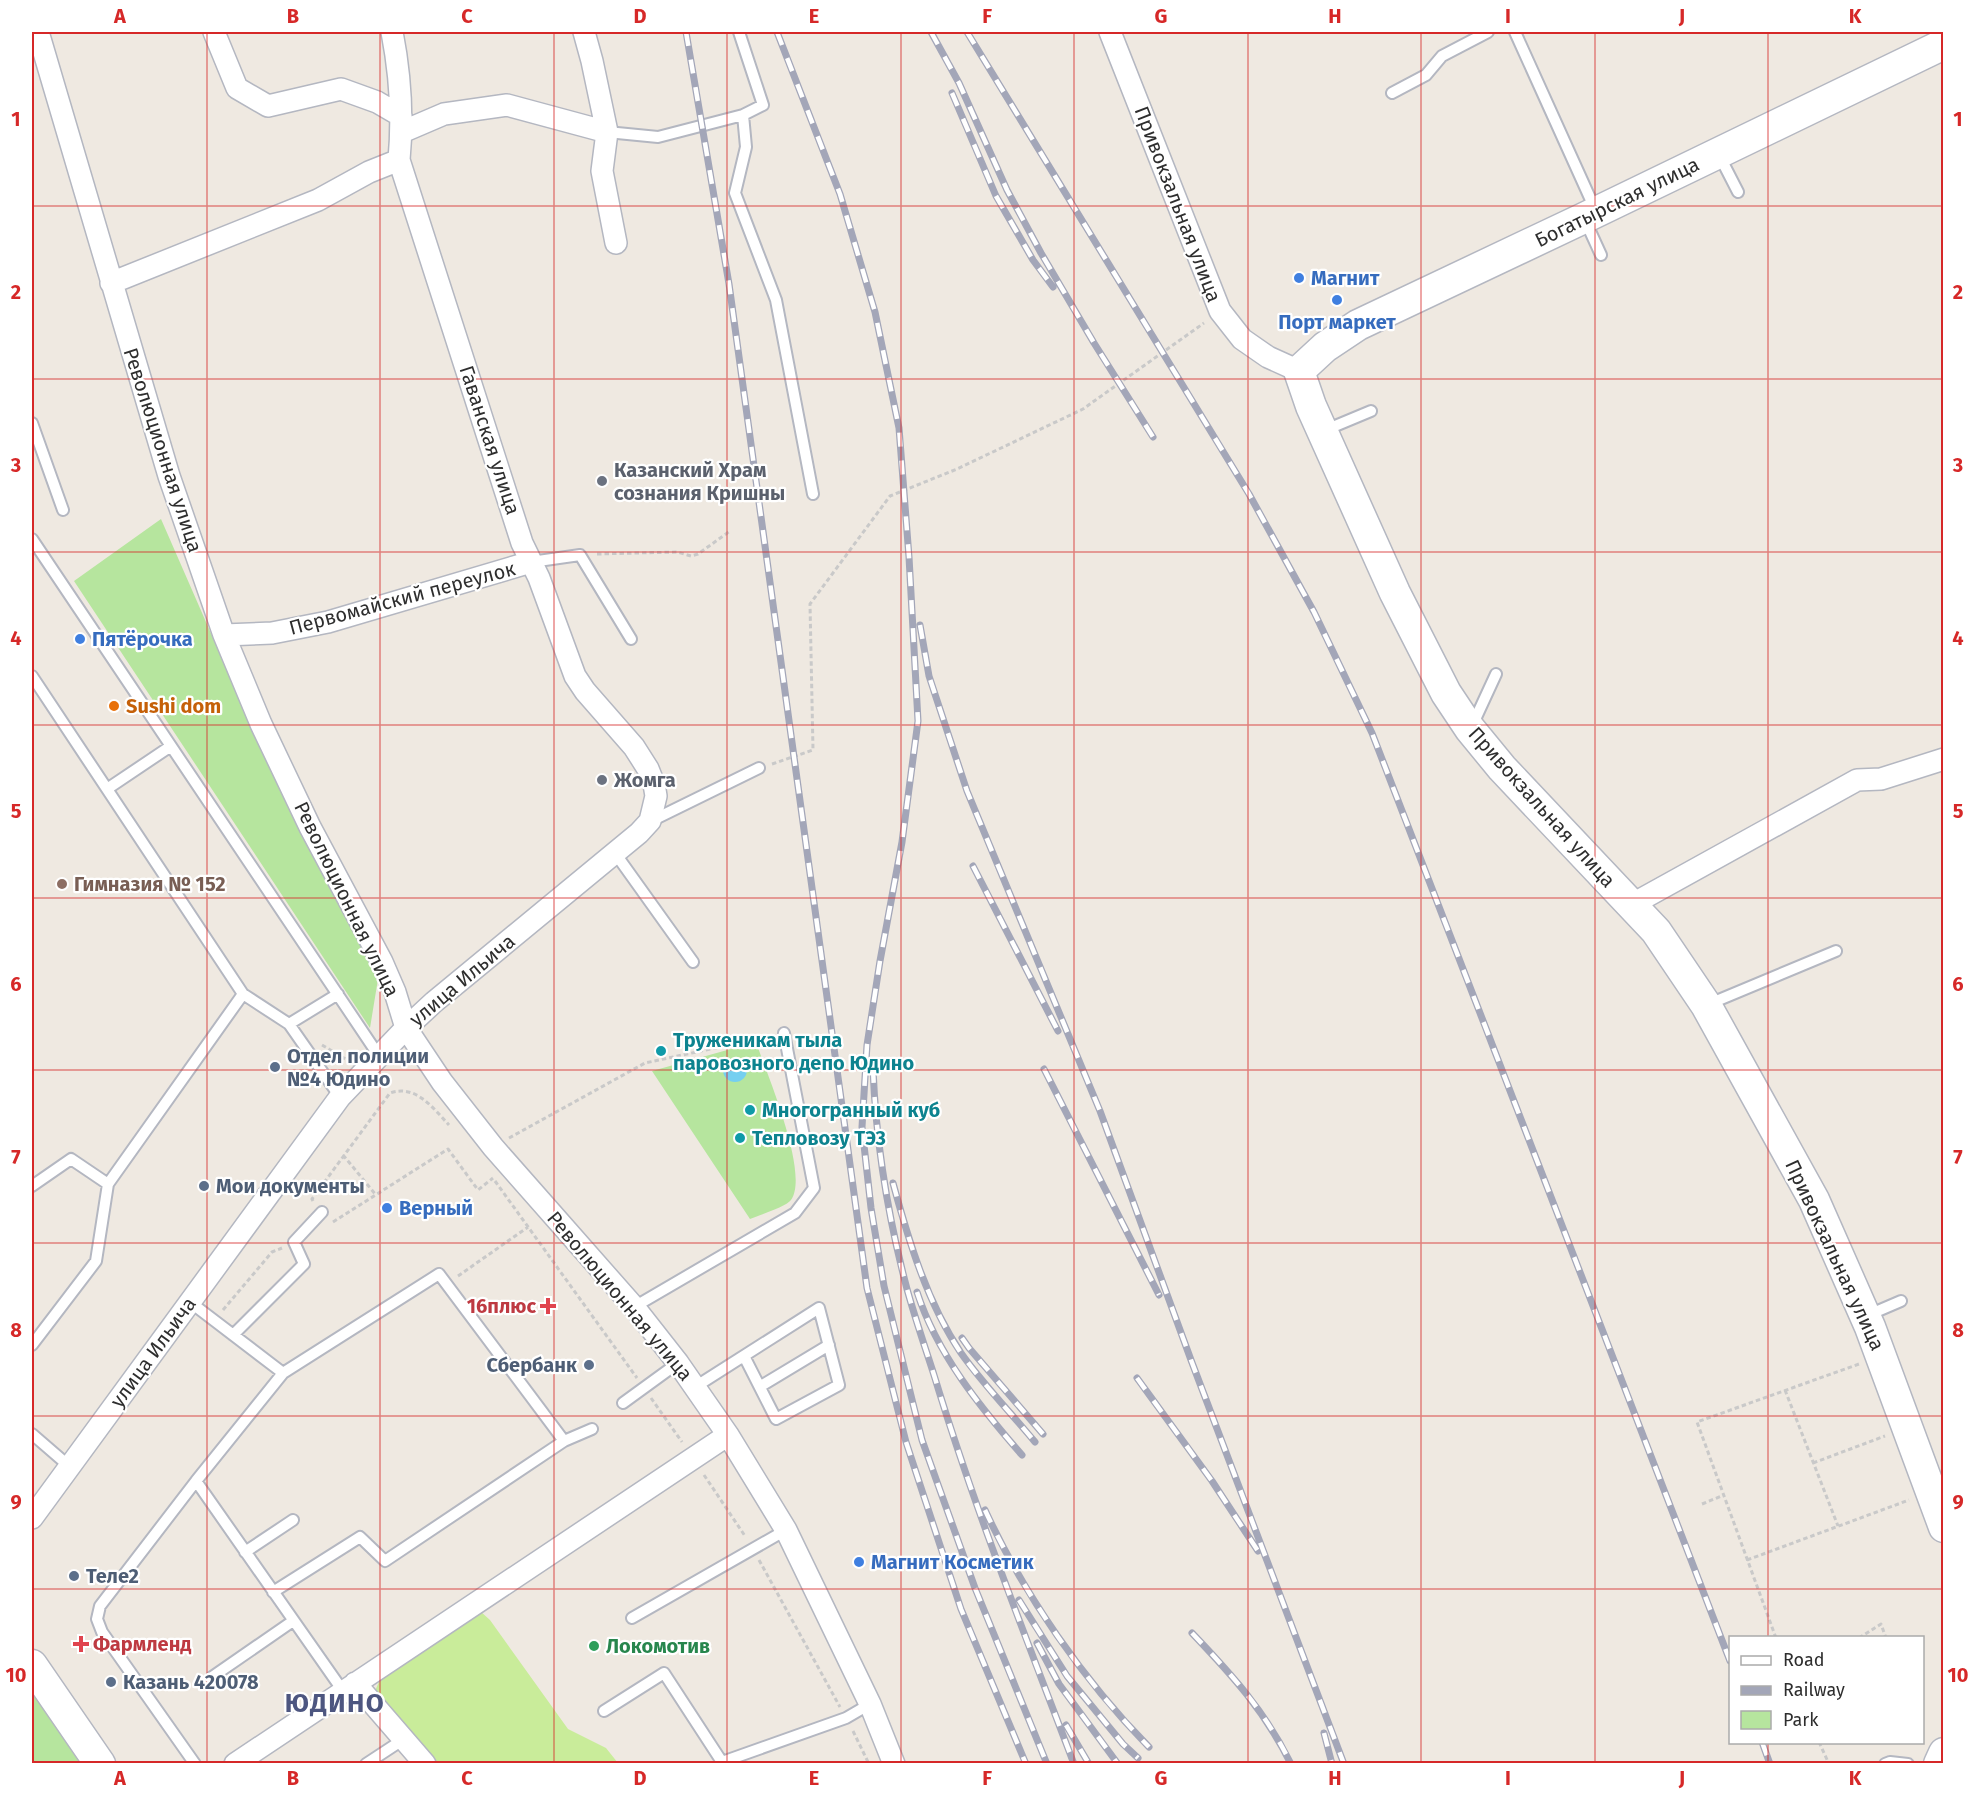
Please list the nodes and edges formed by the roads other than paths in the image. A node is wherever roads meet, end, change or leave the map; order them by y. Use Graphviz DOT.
graph roads {
  1 [pos="38,32"];
  2 [pos="214,32"];
  3 [pos="392,32"];
  4 [pos="584,32"];
  5 [pos="739,32"];
  6 [pos="1110,32"];
  7 [pos="1488,32"];
  8 [pos="1515,32"];
  9 [pos="1944,45"];
  10 [pos="1392,93"];
  11 [pos="743,115"];
  12 [pos="401,124"];
  13 [pos="606,132"];
  14 [pos="1719,154"];
  15 [pos="399,160"];
  16 [pos="1738,192"];
  17 [pos="1590,215"];
  18 [pos="616,243"];
  19 [pos="1601,255"];
  20 [pos="111,283"];
  21 [pos="1299,371"];
  22 [pos="1371,411"];
  23 [pos="32,423"];
  24 [pos="1322,431"];
  25 [pos="813,494"];
  26 [pos="63,510"];
  27 [pos="32,542"];
  28 [pos="531,562"];
  29 [pos="224,635"];
  30 [pos="631,639"];
  31 [pos="1496,674"];
  32 [pos="32,676"];
  33 [pos="1470,729"];
  34 [pos="171,746"];
  35 [pos="1944,759"];
  36 [pos="759,768"];
  37 [pos="107,789"];
  38 [pos="650,821"];
  39 [pos="615,853"];
  40 [pos="1631,905"];
  41 [pos="1836,951"];
  42 [pos="693,962"];
  43 [pos="243,994"];
  44 [pos="338,994"];
  45 [pos="1706,1005"];
  46 [pos="289,1024"];
  47 [pos="406,1028"];
  48 [pos="784,1033"];
  49 [pos="379,1056"];
  50 [pos="340,1097"];
  51 [pos="108,1184"];
  52 [pos="32,1186"];
  53 [pos="322,1212"];
  54 [pos="1901,1301"];
  55 [pos="190,1302"];
  56 [pos="634,1306"];
  57 [pos="1866,1317"];
  58 [pos="233,1335"];
  59 [pos="32,1345"];
  60 [pos="829,1345"];
  61 [pos="744,1356"];
  62 [pos="678,1363"];
  63 [pos="283,1373"];
  64 [pos="760,1386"];
  65 [pos="695,1387"];
  66 [pos="623,1403"];
  67 [pos="592,1429"];
  68 [pos="32,1434"];
  69 [pos="728,1435"];
  70 [pos="564,1441"];
  71 [pos="69,1466"];
  72 [pos="196,1481"];
  73 [pos="32,1518"];
  74 [pos="293,1520"];
  75 [pos="1944,1527"];
  76 [pos="786,1530"];
  77 [pos="245,1552"];
  78 [pos="273,1592"];
  79 [pos="632,1618"];
  80 [pos="293,1621"];
  81 [pos="32,1665"];
  82 [pos="212,1677"];
  83 [pos="349,1687"];
  84 [pos="870,1704"];
  85 [pos="604,1711"];
  86 [pos="404,1739"];
  87 [pos="1944,1753"];
  88 [pos="100,1764"];
  89 [pos="195,1764"];
  90 [pos="235,1764"];
  91 [pos="366,1764"];
  92 [pos="425,1764"];
  93 [pos="894,1764"];
  94 [pos="1885,1764"];
  95 [pos="1908,1764"];
  96 [pos="1939,1764"];
  1 -- 20 [label="street, Революционная улица"];
  2 -- 12 [label="street"];
  3 -- 12 [label="street, Гаванская улица"];
  4 -- 13 [label="street"];
  5 -- 11 [label="lane"];
  6 -- 21 [label="street, Привокзальная улица"];
  7 -- 10 [label="lane"];
  8 -- 17 [label="lane"];
  9 -- 14 [label="main road, Богатырская улица"];
  11 -- 13 [label="lane"];
  11 -- 25 [label="lane"];
  12 -- 13 [label="street"];
  12 -- 15 [label="street, Гаванская улица"];
  13 -- 18 [label="street"];
  14 -- 16 [label="lane"];
  14 -- 17 [label="main road, Богатырская улица"];
  15 -- 20 [label="street"];
  15 -- 28 [label="street, Гаванская улица"];
  17 -- 19 [label="lane"];
  17 -- 21 [label="main road, Богатырская улица"];
  20 -- 29 [label="street, Революционная улица"];
  21 -- 24 [label="main road, Привокзальная улица"];
  22 -- 24 [label="lane"];
  23 -- 26 [label="lane"];
  24 -- 33 [label="main road, Привокзальная улица"];
  27 -- 34 [label="lane"];
  28 -- 29 [label="street, Первомайский переулок"];
  28 -- 30 [label="lane, Первомайский переулок"];
  28 -- 38 [label="street, Гаванская улица"];
  29 -- 47 [label="street, Революционная улица"];
  31 -- 33 [label="lane"];
  32 -- 37 [label="lane"];
  33 -- 40 [label="main road, Привокзальная улица"];
  34 -- 37 [label="lane"];
  34 -- 44 [label="lane"];
  35 -- 40 [label="street"];
  36 -- 38 [label="lane, улица Ильича"];
  37 -- 43 [label="lane"];
  38 -- 39 [label="street, улица Ильича"];
  39 -- 42 [label="lane"];
  39 -- 47 [label="street, улица Ильича"];
  40 -- 45 [label="main road, Привокзальная улица"];
  41 -- 45 [label="lane"];
  43 -- 46 [label="lane"];
  43 -- 51 [label="lane"];
  44 -- 46 [label="lane"];
  44 -- 49 [label="lane"];
  45 -- 57 [label="main road, Привокзальная улица"];
  46 -- 50 [label="lane"];
  47 -- 49 [label="street, улица Ильича"];
  47 -- 56 [label="street, Революционная улица"];
  48 -- 56 [label="lane"];
  49 -- 50 [label="street, улица Ильича"];
  50 -- 55 [label="street, улица Ильича"];
  51 -- 52 [label="lane"];
  51 -- 59 [label="lane"];
  53 -- 58 [label="lane"];
  54 -- 57 [label="lane"];
  55 -- 58 [label="lane"];
  55 -- 71 [label="street, улица Ильича"];
  56 -- 62 [label="street, Революционная улица"];
  57 -- 75 [label="main road, Привокзальная улица"];
  58 -- 63 [label="lane"];
  60 -- 61 [label="lane"];
  60 -- 64 [label="lane"];
  60 -- 64 [label="lane"];
  61 -- 64 [label="lane"];
  61 -- 65 [label="lane"];
  62 -- 65 [label="street, Революционная улица"];
  62 -- 66 [label="lane"];
  63 -- 70 [label="lane"];
  63 -- 72 [label="lane"];
  65 -- 69 [label="street, Революционная улица"];
  67 -- 70 [label="lane"];
  68 -- 71 [label="lane"];
  69 -- 76 [label="street, Революционная улица"];
  69 -- 83 [label="street"];
  70 -- 78 [label="lane"];
  71 -- 73 [label="street, улица Ильича"];
  72 -- 77 [label="lane"];
  72 -- 89 [label="lane"];
  74 -- 77 [label="lane"];
  76 -- 79 [label="lane"];
  76 -- 84 [label="street, Революционная улица"];
  77 -- 78 [label="lane"];
  78 -- 80 [label="lane"];
  80 -- 82 [label="lane"];
  80 -- 83 [label="lane"];
  81 -- 88 [label="main road"];
  83 -- 86 [label="street"];
  83 -- 90 [label="street"];
  84 -- 85 [label="lane"];
  84 -- 93 [label="street, Революционная улица"];
  86 -- 91 [label="lane"];
  86 -- 92 [label="street"];
  87 -- 96 [label="main road"];
  94 -- 95 [label="lane"];
}
